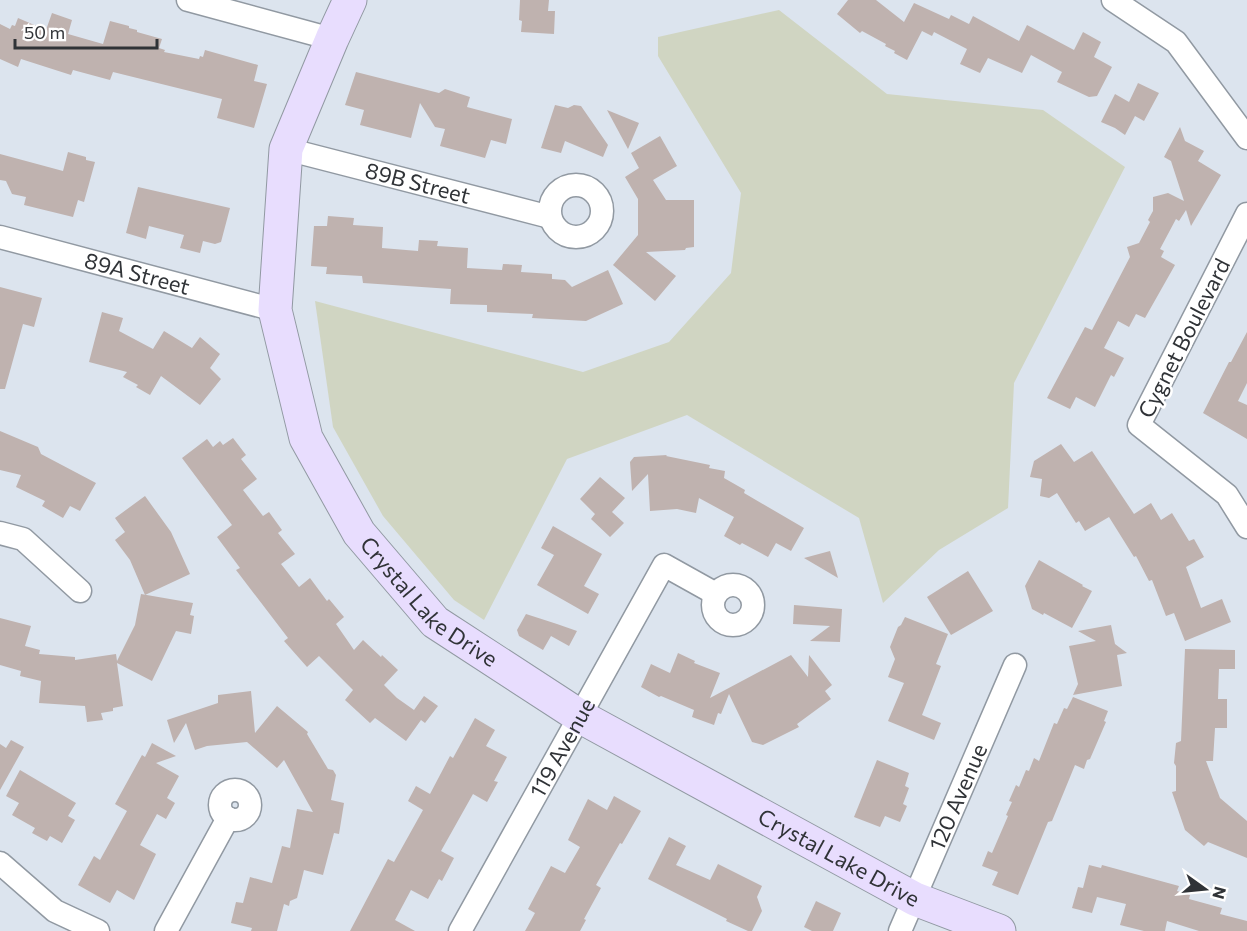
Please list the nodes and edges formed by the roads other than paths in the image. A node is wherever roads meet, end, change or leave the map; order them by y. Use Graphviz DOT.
graph roads {
  1 [pos="188,0"];
  2 [pos="350,0"];
  3 [pos="1113,0"];
  4 [pos="332,39"];
  5 [pos="1247,138"];
  6 [pos="286,149"];
  7 [pos="1247,214"];
  8 [pos="550,217"];
  9 [pos="0,237"];
  10 [pos="275,310"];
  11 [pos="1247,527"];
  12 [pos="0,533"];
  13 [pos="80,591"];
  14 [pos="716,594"];
  15 [pos="1015,665"];
  16 [pos="581,717"];
  17 [pos="228,818"];
  18 [pos="0,863"];
  19 [pos="915,898"];
  20 [pos="98,931"];
  21 [pos="166,931"];
  22 [pos="460,931"];
  23 [pos="900,931"];
  24 [pos="999,931"];
  1 -- 4 [label="street"];
  2 -- 4 [label="street, Crystal Lake Drive"];
  3 -- 5 [label="street"];
  4 -- 6 [label="street, Crystal Lake Drive"];
  6 -- 8 [label="street, 89B Street"];
  6 -- 10 [label="street, Crystal Lake Drive"];
  7 -- 11 [label="street, Cygnet Boulevard"];
  9 -- 10 [label="street, 89A Street"];
  10 -- 16 [label="street, Crystal Lake Drive"];
  12 -- 13 [label="street"];
  14 -- 16 [label="street, 119 Avenue"];
  15 -- 19 [label="street, 120 Avenue"];
  16 -- 19 [label="street, Crystal Lake Drive"];
  16 -- 22 [label="street, 119 Avenue"];
  17 -- 21 [label="street"];
  18 -- 20 [label="street"];
  19 -- 23 [label="street, 120 Avenue"];
  19 -- 24 [label="street, Crystal Lake Drive"];
}
